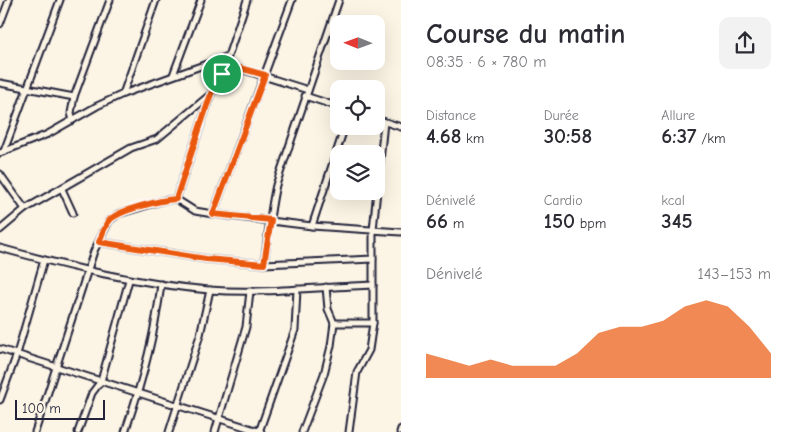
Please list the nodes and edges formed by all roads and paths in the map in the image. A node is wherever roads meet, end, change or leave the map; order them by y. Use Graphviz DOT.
graph roads {
  1 [pos="9,0"];
  2 [pos="60,0"];
  3 [pos="110,0"];
  4 [pos="156,0"];
  5 [pos="201,0"];
  6 [pos="248,0"];
  7 [pos="292,0"];
  8 [pos="339,0"];
  9 [pos="0,24"];
  10 [pos="226,60"];
  11 [pos="265,75"];
  12 [pos="173,76"];
  13 [pos="0,83"];
  14 [pos="28,89"];
  15 [pos="308,90"];
  16 [pos="123,94"];
  17 [pos="211,94"];
  18 [pos="305,96"];
  19 [pos="74,97"];
  20 [pos="330,103"];
  21 [pos="72,120"];
  22 [pos="385,122"];
  23 [pos="401,127"];
  24 [pos="342,135"];
  25 [pos="383,135"];
  26 [pos="2,152"];
  27 [pos="0,174"];
  28 [pos="62,189"];
  29 [pos="176,199"];
  30 [pos="25,209"];
  31 [pos="73,213"];
  32 [pos="213,214"];
  33 [pos="271,220"];
  34 [pos="312,226"];
  35 [pos="0,230"];
  36 [pos="373,230"];
  37 [pos="401,232"];
  38 [pos="99,242"];
  39 [pos="0,248"];
  40 [pos="373,259"];
  41 [pos="44,260"];
  42 [pos="264,264"];
  43 [pos="87,271"];
  44 [pos="129,280"];
  45 [pos="161,284"];
  46 [pos="374,285"];
  47 [pos="326,287"];
  48 [pos="297,289"];
  49 [pos="210,290"];
  50 [pos="250,291"];
  51 [pos="334,323"];
  52 [pos="373,323"];
  53 [pos="0,349"];
  54 [pos="17,354"];
  55 [pos="56,366"];
  56 [pos="101,381"];
  57 [pos="138,393"];
  58 [pos="0,400"];
  59 [pos="178,405"];
  60 [pos="219,419"];
  61 [pos="35,432"];
  62 [pos="78,432"];
  63 [pos="124,432"];
  64 [pos="169,432"];
  65 [pos="215,432"];
  66 [pos="260,432"];
  67 [pos="302,432"];
  68 [pos="349,432"];
  1 -- 9 [label="street"];
  2 -- 14 [label="street"];
  3 -- 19 [label="street"];
  4 -- 16 [label="street"];
  5 -- 12 [label="street"];
  6 -- 10 [label="street"];
  7 -- 11 [label="street"];
  8 -- 15 [label="street"];
  10 -- 11 [label="street"];
  10 -- 12 [label="street"];
  10 -- 17 [label="street"];
  11 -- 15 [label="street"];
  11 -- 32 [label="street"];
  12 -- 16 [label="street"];
  13 -- 14 [label="street"];
  14 -- 19 [label="street"];
  14 -- 26 [label="street"];
  15 -- 18 [label="street"];
  16 -- 21 [label="street"];
  17 -- 28 [label="street"];
  17 -- 29 [label="street"];
  18 -- 20 [label="street"];
  18 -- 33 [label="street"];
  19 -- 21 [label="street"];
  21 -- 26 [label="street"];
  22 -- 23 [label="street"];
  24 -- 34 [label="street"];
  25 -- 36 [label="street"];
  27 -- 30 [label="street"];
  28 -- 30 [label="street"];
  28 -- 31 [label="street"];
  29 -- 32 [label="street"];
  29 -- 38 [label="street"];
  30 -- 35 [label="street"];
  32 -- 33 [label="street"];
  33 -- 34 [label="street"];
  33 -- 42 [label="street"];
  34 -- 36 [label="street"];
  36 -- 37 [label="street"];
  36 -- 40 [label="street"];
  38 -- 42 [label="street"];
  38 -- 43 [label="street"];
  39 -- 41 [label="street"];
  40 -- 42 [label="street"];
  40 -- 46 [label="street"];
  41 -- 43 [label="street"];
  41 -- 54 [label="street"];
  43 -- 44 [label="street"];
  43 -- 55 [label="street"];
  44 -- 45 [label="street"];
  44 -- 56 [label="street"];
  45 -- 49 [label="street"];
  45 -- 57 [label="street"];
  46 -- 47 [label="street"];
  46 -- 52 [label="street"];
  47 -- 48 [label="street"];
  47 -- 51 [label="street"];
  48 -- 50 [label="street"];
  48 -- 66 [label="street"];
  49 -- 50 [label="street"];
  49 -- 59 [label="street"];
  50 -- 60 [label="street"];
  51 -- 52 [label="street"];
  51 -- 67 [label="street"];
  52 -- 68 [label="street"];
  53 -- 54 [label="street"];
  54 -- 55 [label="street"];
  54 -- 58 [label="street"];
  55 -- 56 [label="street"];
  55 -- 61 [label="street"];
  56 -- 57 [label="street"];
  56 -- 62 [label="street"];
  57 -- 59 [label="street"];
  57 -- 63 [label="street"];
  59 -- 60 [label="street"];
  59 -- 64 [label="street"];
  60 -- 65 [label="street"];
  60 -- 66 [label="street"];
}
